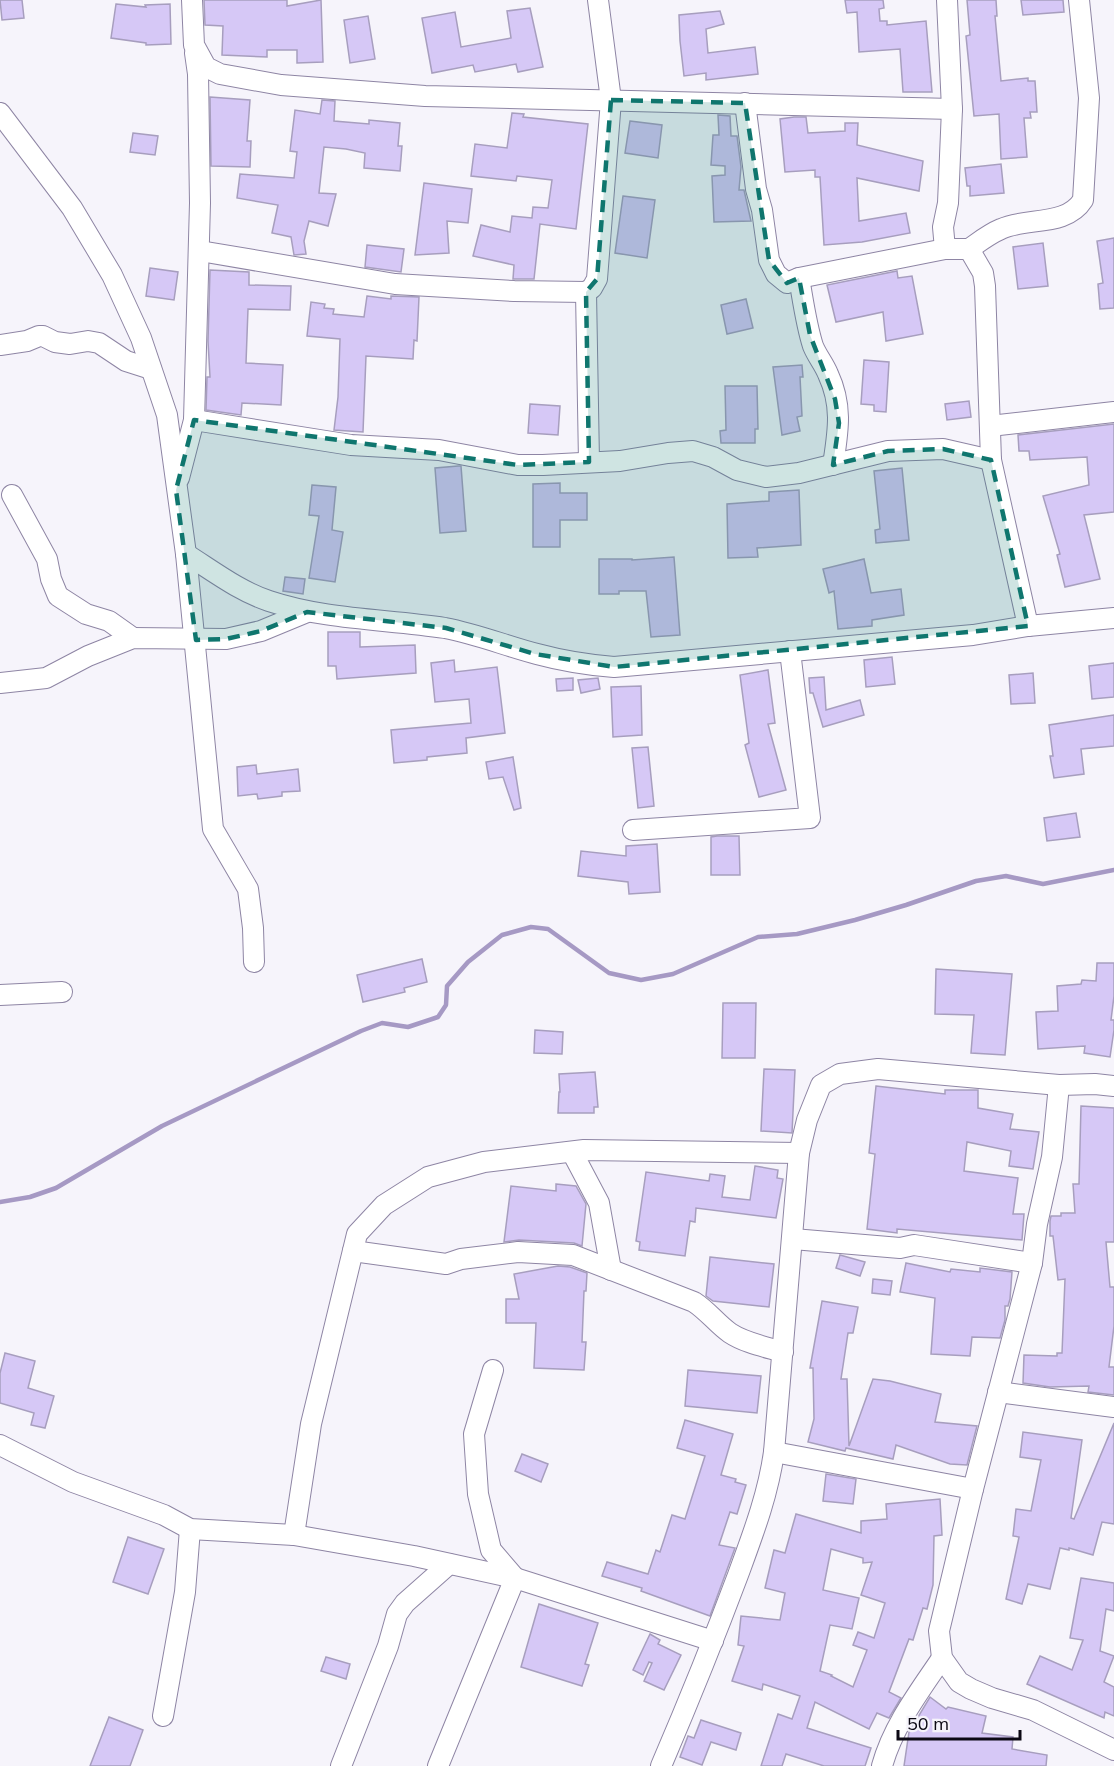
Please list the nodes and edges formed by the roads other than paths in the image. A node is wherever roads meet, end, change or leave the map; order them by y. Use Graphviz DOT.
graph roads {
  1 [pos="192,0"];
  2 [pos="598,0"];
  3 [pos="947,0"];
  4 [pos="1078,0"];
  5 [pos="194,45"];
  6 [pos="611,100"];
  7 [pos="745,103"];
  8 [pos="952,109"];
  9 [pos="0,113"];
  10 [pos="945,249"];
  11 [pos="969,249"];
  12 [pos="200,251"];
  13 [pos="799,278"];
  14 [pos="586,292"];
  15 [pos="0,345"];
  16 [pos="151,369"];
  17 [pos="1114,412"];
  18 [pos="194,420"];
  19 [pos="990,426"];
  20 [pos="991,460"];
  21 [pos="589,462"];
  22 [pos="833,465"];
  23 [pos="176,490"];
  24 [pos="12,495"];
  25 [pos="186,554"];
  26 [pos="307,612"];
  27 [pos="1114,618"];
  28 [pos="1028,626"];
  29 [pos="133,638"];
  30 [pos="196,640"];
  31 [pos="790,651"];
  32 [pos="0,683"];
  33 [pos="633,830"];
  34 [pos="254,962"];
  35 [pos="62,992"];
  36 [pos="0,995"];
  37 [pos="1114,1072"];
  38 [pos="1059,1085"];
  39 [pos="1105,1085"];
  40 [pos="572,1152"];
  41 [pos="799,1153"];
  42 [pos="793,1239"];
  43 [pos="353,1251"];
  44 [pos="1032,1263"];
  45 [pos="611,1270"];
  46 [pos="783,1352"];
  47 [pos="493,1370"];
  48 [pos="998,1392"];
  49 [pos="1114,1407"];
  50 [pos="0,1446"];
  51 [pos="774,1452"];
  52 [pos="973,1490"];
  53 [pos="190,1529"];
  54 [pos="294,1535"];
  55 [pos="448,1564"];
  56 [pos="515,1578"];
  57 [pos="714,1641"];
  58 [pos="942,1658"];
  59 [pos="163,1716"];
  60 [pos="1114,1750"];
  61 [pos="340,1766"];
  62 [pos="438,1766"];
  63 [pos="661,1766"];
  64 [pos="882,1766"];
  1 -- 5 [label="street"];
  2 -- 6 [label="street"];
  3 -- 8 [label="street"];
  4 -- 11 [label="street"];
  5 -- 6 [label="street"];
  5 -- 12 [label="street"];
  6 -- 7 [label="street"];
  6 -- 14 [label="street"];
  7 -- 8 [label="street"];
  7 -- 13 [label="street"];
  8 -- 10 [label="street"];
  9 -- 16 [label="street"];
  10 -- 11 [label="street"];
  10 -- 13 [label="street"];
  11 -- 19 [label="street"];
  12 -- 14 [label="street"];
  12 -- 18 [label="street"];
  13 -- 22 [label="street"];
  14 -- 21 [label="street"];
  15 -- 16 [label="street"];
  16 -- 23 [label="street"];
  17 -- 19 [label="street"];
  18 -- 21 [label="street"];
  18 -- 23 [label="street"];
  19 -- 20 [label="street"];
  20 -- 22 [label="street"];
  20 -- 28 [label="street"];
  21 -- 22 [label="street"];
  23 -- 25 [label="street"];
  24 -- 29 [label="street"];
  25 -- 26 [label="street"];
  25 -- 30 [label="street"];
  26 -- 30 [label="street"];
  26 -- 31 [label="street"];
  27 -- 28 [label="street"];
  28 -- 31 [label="street"];
  29 -- 30 [label="street"];
  29 -- 32 [label="street"];
  30 -- 34 [label="street"];
  31 -- 33 [label="street"];
  35 -- 36 [label="street"];
  37 -- 39 [label="street"];
  38 -- 39 [label="street"];
  38 -- 41 [label="street"];
  38 -- 44 [label="street"];
  40 -- 41 [label="street"];
  40 -- 43 [label="street"];
  40 -- 45 [label="street"];
  41 -- 42 [label="street"];
  42 -- 44 [label="street"];
  42 -- 46 [label="street"];
  43 -- 45 [label="street"];
  43 -- 54 [label="street"];
  44 -- 48 [label="street"];
  45 -- 46 [label="street"];
  46 -- 51 [label="street"];
  47 -- 56 [label="street"];
  48 -- 49 [label="street"];
  48 -- 52 [label="street"];
  50 -- 53 [label="street"];
  51 -- 52 [label="street"];
  51 -- 57 [label="street"];
  52 -- 58 [label="street"];
  53 -- 54 [label="street"];
  53 -- 59 [label="street"];
  54 -- 55 [label="street"];
  55 -- 56 [label="street"];
  55 -- 61 [label="street"];
  56 -- 57 [label="street"];
  56 -- 62 [label="street"];
  57 -- 63 [label="street"];
  58 -- 60 [label="street"];
  58 -- 64 [label="street"];
}
